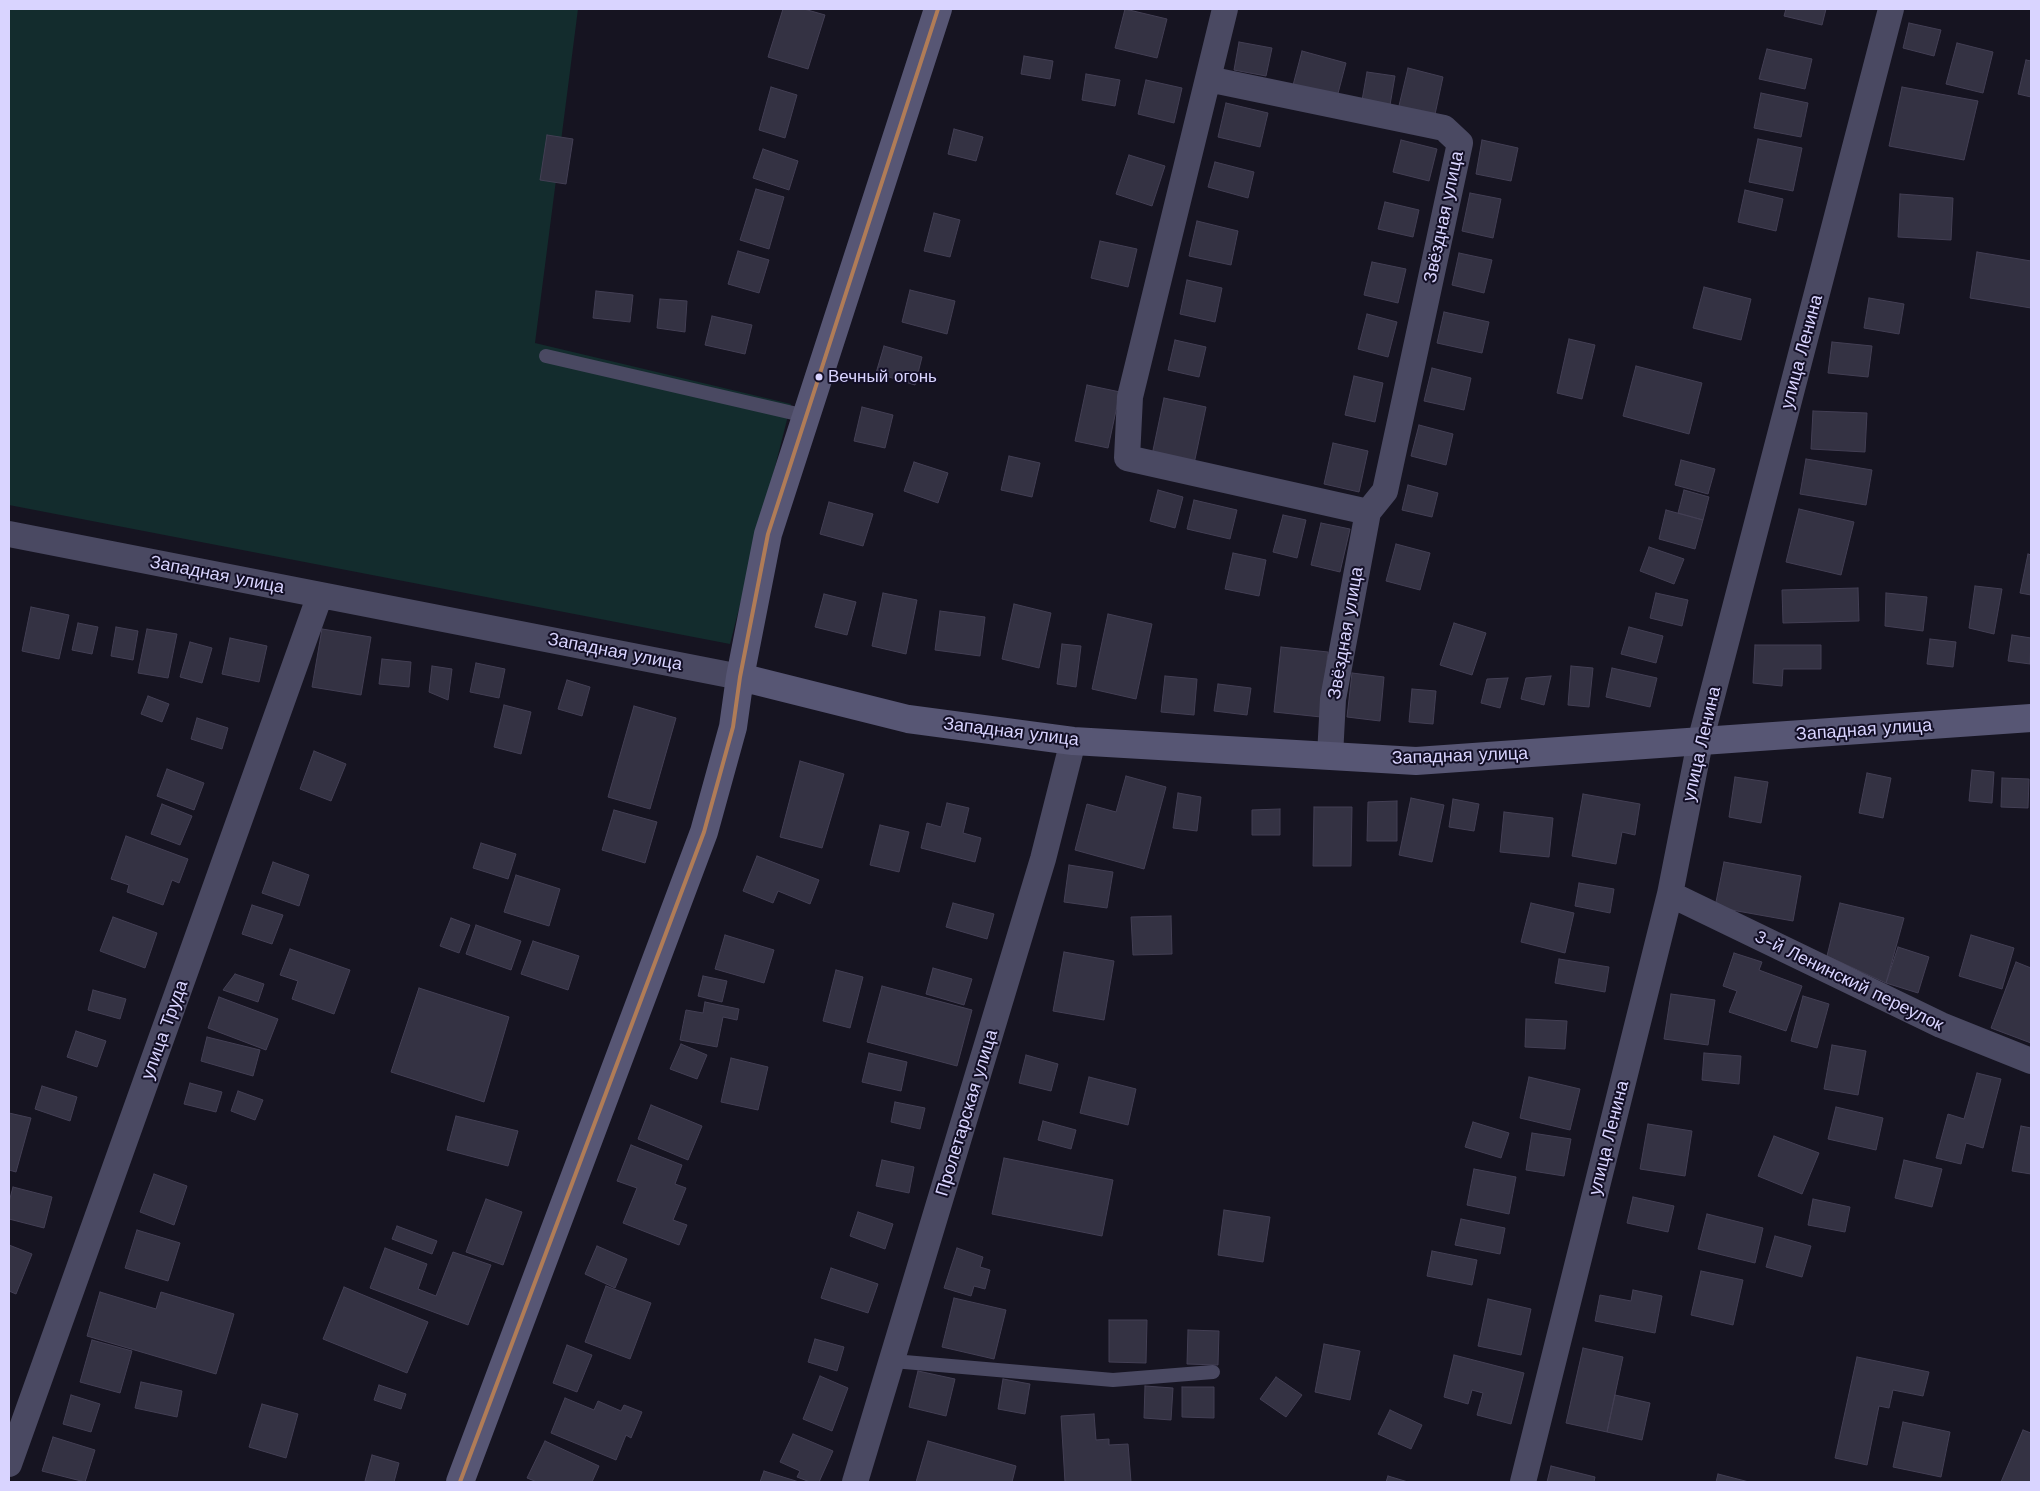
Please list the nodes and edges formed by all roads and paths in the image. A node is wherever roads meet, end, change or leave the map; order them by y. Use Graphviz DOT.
graph roads {
  1 [pos="938,9"];
  2 [pos="1225,9"];
  3 [pos="1891,9"];
  4 [pos="1208,79"];
  5 [pos="546,356"];
  6 [pos="806,416"];
  7 [pos="1368,512"];
  8 [pos="9,534"];
  9 [pos="320,595"];
  10 [pos="740,677"];
  11 [pos="2031,718"];
  12 [pos="1073,741"];
  13 [pos="1700,742"];
  14 [pos="1330,756"];
  15 [pos="1670,894"];
  16 [pos="2031,1061"];
  17 [pos="893,1361"];
  18 [pos="1213,1372"];
  19 [pos="9,1464"];
  20 [pos="460,1482"];
  21 [pos="855,1482"];
  22 [pos="1523,1482"];
  1 -- 6 [label="main road"];
  2 -- 4 [label="street"];
  3 -- 13 [label="street, улица Ленина"];
  4 -- 7 [label="street"];
  4 -- 7 [label="street, Звёздная улица"];
  5 -- 6 [label="lane"];
  6 -- 10 [label="main road"];
  7 -- 14 [label="street, Звёздная улица"];
  8 -- 9 [label="street, Западная улица"];
  9 -- 10 [label="street, Западная улица"];
  9 -- 19 [label="street, улица Труда"];
  10 -- 12 [label="main road, Западная улица"];
  10 -- 20 [label="main road"];
  11 -- 13 [label="main road, Западная улица"];
  12 -- 14 [label="main road, Западная улица"];
  12 -- 17 [label="street, Пролетарская улица"];
  13 -- 14 [label="main road, Западная улица"];
  13 -- 15 [label="street, улица Ленина"];
  15 -- 16 [label="street, 3-й Ленинский переулок"];
  15 -- 22 [label="street, улица Ленина"];
  17 -- 18 [label="lane"];
  17 -- 21 [label="street, Пролетарская улица"];
}
